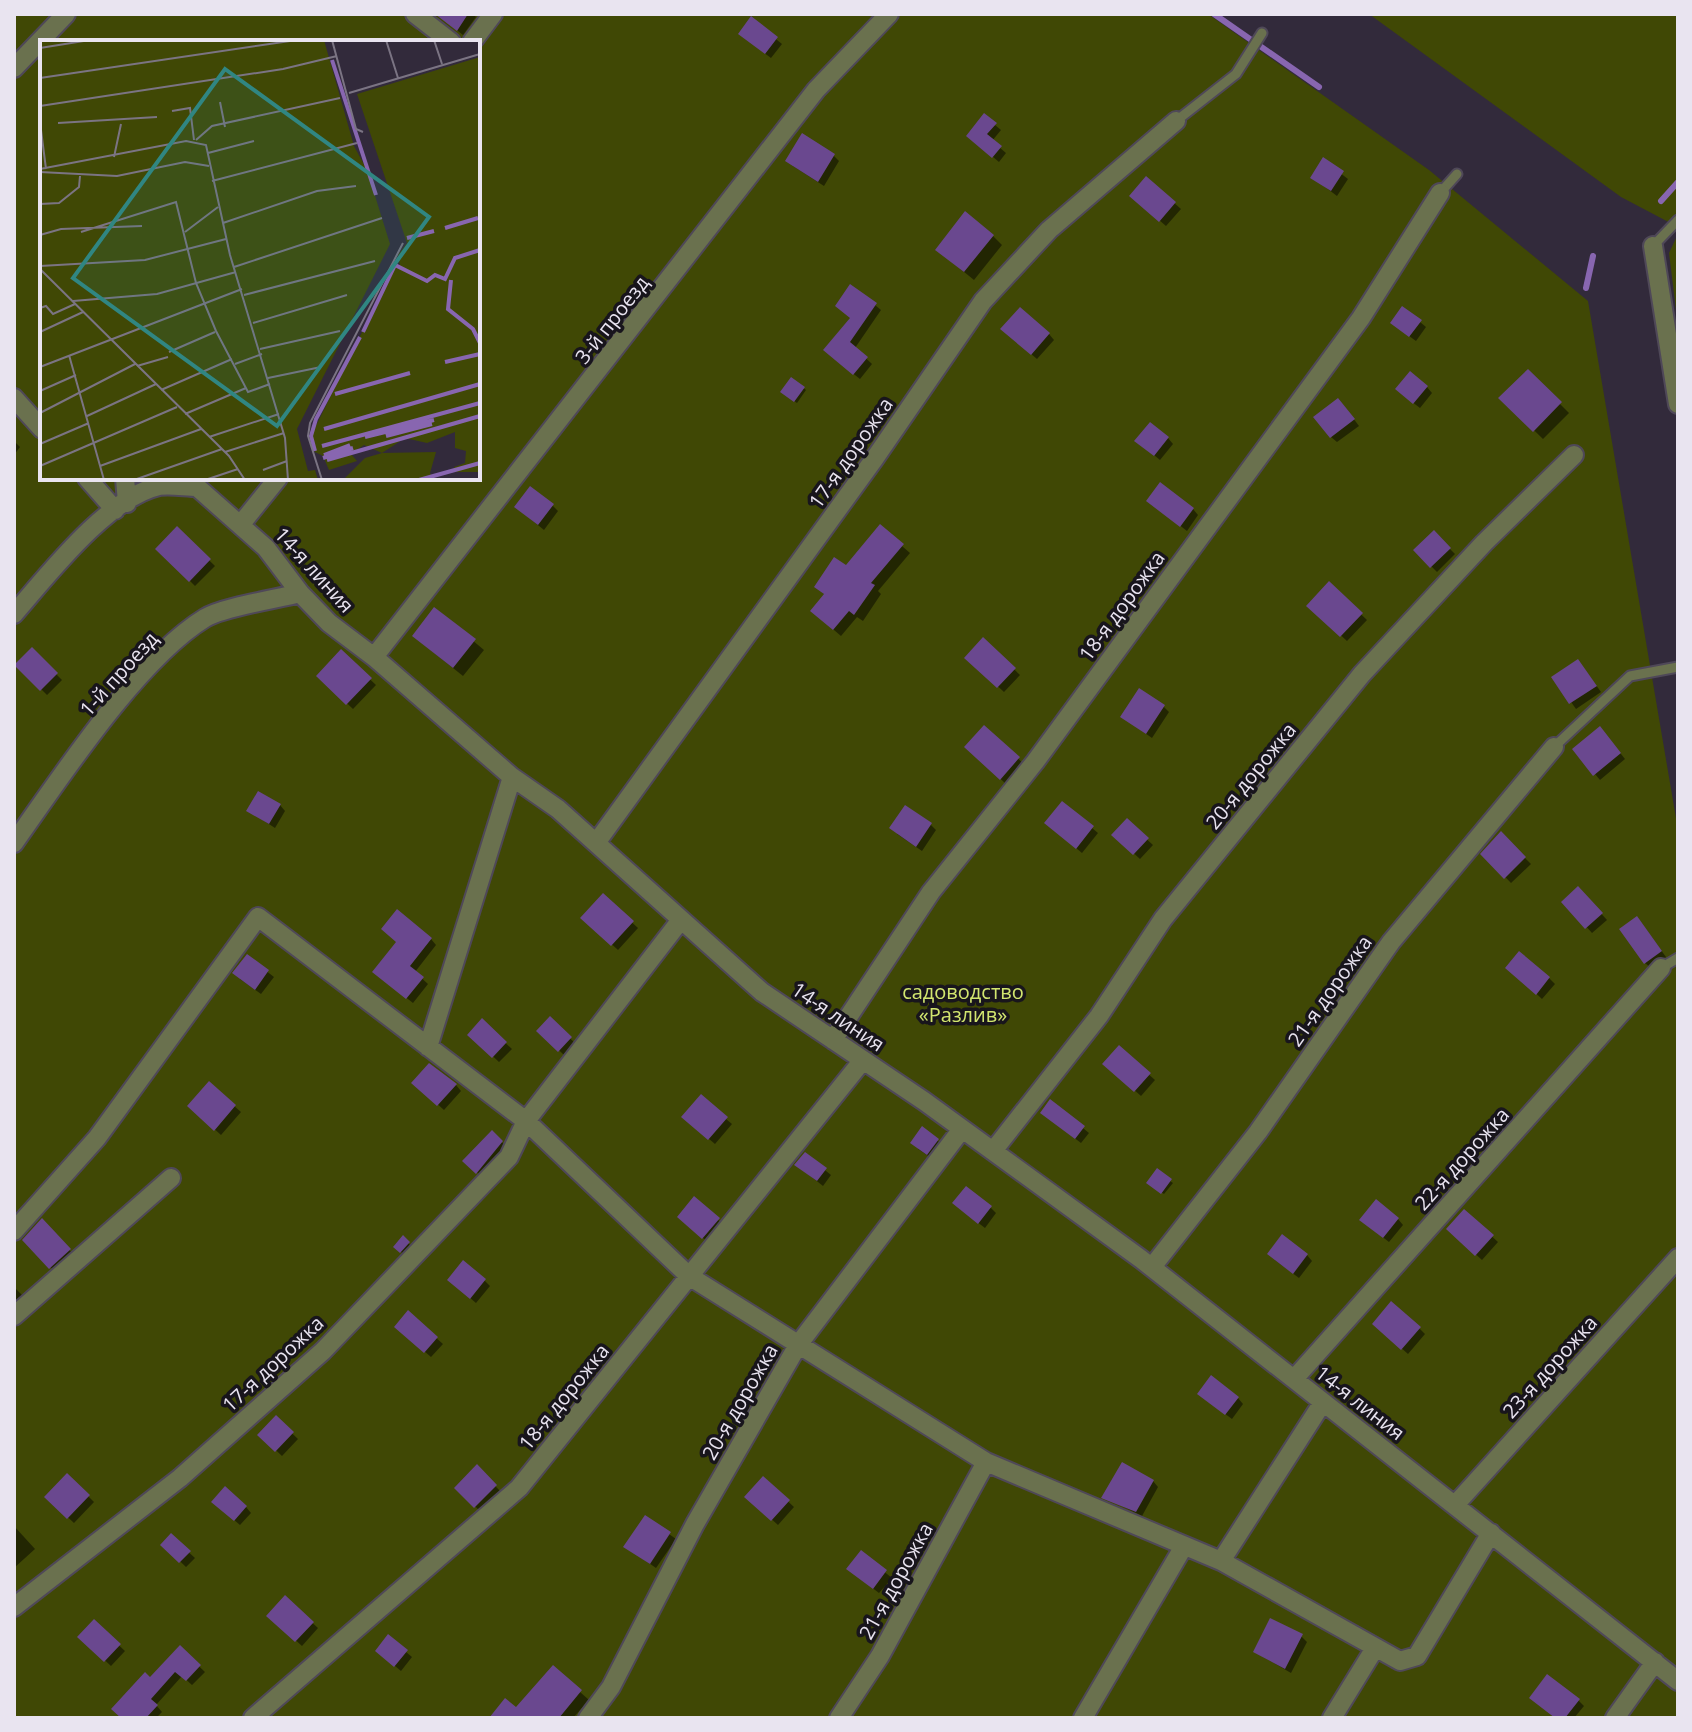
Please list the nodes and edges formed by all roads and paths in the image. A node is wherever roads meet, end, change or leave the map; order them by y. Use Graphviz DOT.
graph roads {
  1 [pos="66,14"];
  2 [pos="415,14"];
  3 [pos="493,14"];
  4 [pos="889,14"];
  5 [pos="1260,36"];
  6 [pos="41,40"];
  7 [pos="448,40"];
  8 [pos="474,40"];
  9 [pos="40,41"];
  10 [pos="14,68"];
  11 [pos="1176,121"];
  12 [pos="1457,174"];
  13 [pos="1440,193"];
  14 [pos="1678,220"];
  15 [pos="1653,246"];
  16 [pos="1676,378"];
  17 [pos="14,398"];
  18 [pos="1678,404"];
  19 [pos="40,427"];
  20 [pos="1574,455"];
  21 [pos="89,480"];
  22 [pos="125,480"];
  23 [pos="276,480"];
  24 [pos="121,506"];
  25 [pos="241,524"];
  26 [pos="300,593"];
  27 [pos="14,614"];
  28 [pos="374,657"];
  29 [pos="1678,667"];
  30 [pos="1554,747"];
  31 [pos="512,777"];
  32 [pos="14,843"];
  33 [pos="596,843"];
  34 [pos="680,921"];
  35 [pos="1678,958"];
  36 [pos="1661,968"];
  37 [pos="833,1040"];
  38 [pos="428,1047"];
  39 [pos="863,1060"];
  40 [pos="526,1121"];
  41 [pos="962,1129"];
  42 [pos="993,1151"];
  43 [pos="171,1178"];
  44 [pos="14,1231"];
  45 [pos="1678,1258"];
  46 [pos="1152,1267"];
  47 [pos="689,1276"];
  48 [pos="14,1316"];
  49 [pos="798,1345"];
  50 [pos="1294,1379"];
  51 [pos="1323,1402"];
  52 [pos="986,1462"];
  53 [pos="1455,1505"];
  54 [pos="1491,1533"];
  55 [pos="1184,1546"];
  56 [pos="1221,1561"];
  57 [pos="14,1607"];
  58 [pos="1375,1648"];
  59 [pos="1655,1662"];
  60 [pos="1678,1681"];
  61 [pos="253,1718"];
  62 [pos="588,1718"];
  63 [pos="839,1718"];
  64 [pos="1083,1718"];
  65 [pos="1332,1718"];
  66 [pos="1615,1718"];
  1 -- 6 [label="street"];
  2 -- 7 [label="street"];
  3 -- 8 [label="street"];
  4 -- 28 [label="street, 3-й проезд"];
  5 -- 11 [label="lane"];
  9 -- 10 [label="street"];
  11 -- 33 [label="street, 17-я дорожка"];
  12 -- 13 [label="lane"];
  13 -- 37 [label="street, 18-я дорожка"];
  14 -- 15 [label="lane"];
  15 -- 16 [label="street"];
  16 -- 18 [label="street"];
  17 -- 19 [label="street"];
  20 -- 42 [label="street, 20-я дорожка"];
  21 -- 24 [label="street"];
  22 -- 24 [label="street"];
  23 -- 25 [label="street"];
  24 -- 25 [label="street, 14-я линия"];
  24 -- 27 [label="street, 14-я линия"];
  25 -- 26 [label="street, 14-я линия"];
  26 -- 28 [label="street, 14-я линия"];
  26 -- 32 [label="street, 1-й проезд"];
  28 -- 31 [label="street, 14-я линия"];
  29 -- 30 [label="lane"];
  30 -- 46 [label="street, 21-я дорожка"];
  31 -- 33 [label="street, 14-я линия"];
  31 -- 38 [label="street"];
  33 -- 34 [label="street, 14-я линия"];
  34 -- 37 [label="street, 14-я линия"];
  34 -- 40 [label="street, 17-я дорожка"];
  35 -- 36 [label="lane"];
  36 -- 50 [label="street, 22-я дорожка"];
  37 -- 39 [label="street, 14-я линия"];
  38 -- 40 [label="street"];
  38 -- 44 [label="street"];
  39 -- 41 [label="street, 14-я линия"];
  39 -- 47 [label="street, 18-я дорожка"];
  40 -- 47 [label="street"];
  40 -- 57 [label="street, 17-я дорожка"];
  41 -- 42 [label="street, 14-я линия"];
  41 -- 49 [label="street, 20-я дорожка"];
  42 -- 46 [label="street, 14-я линия"];
  43 -- 48 [label="street"];
  45 -- 53 [label="street, 23-я дорожка"];
  46 -- 50 [label="street, 14-я линия"];
  47 -- 49 [label="street"];
  47 -- 61 [label="street, 18-я дорожка"];
  49 -- 52 [label="street"];
  49 -- 62 [label="street, 20-я дорожка"];
  50 -- 51 [label="street, 14-я линия"];
  51 -- 53 [label="street, 14-я линия"];
  51 -- 56 [label="street"];
  52 -- 55 [label="street"];
  52 -- 63 [label="street, 21-я дорожка"];
  53 -- 54 [label="street, 14-я линия"];
  54 -- 58 [label="street"];
  54 -- 59 [label="street, 14-я линия"];
  55 -- 56 [label="street"];
  55 -- 64 [label="street"];
  56 -- 58 [label="street"];
  58 -- 65 [label="street"];
  59 -- 60 [label="street, 14-я линия"];
  59 -- 66 [label="street"];
}
